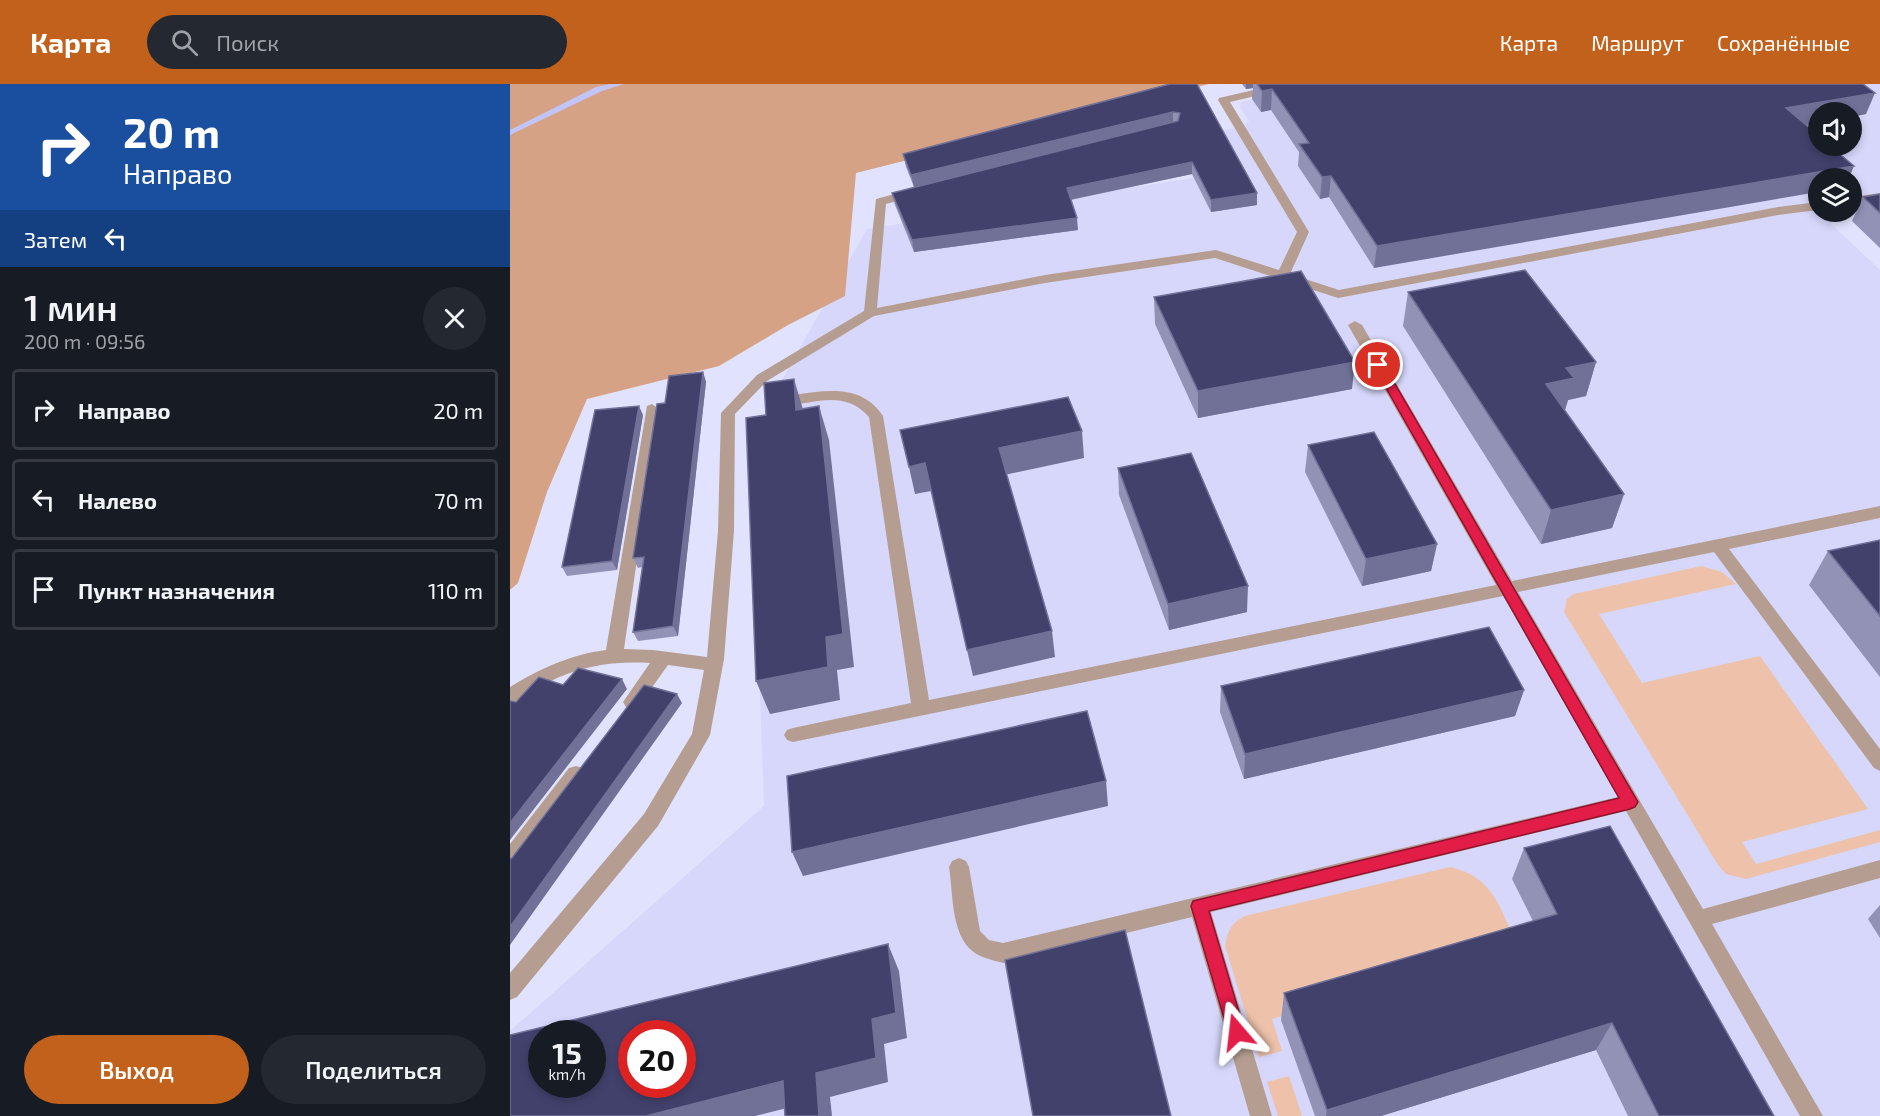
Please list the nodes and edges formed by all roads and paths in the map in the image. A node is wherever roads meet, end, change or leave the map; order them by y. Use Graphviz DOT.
graph roads {
  1 [pos="1293,84"];
  2 [pos="925,190"];
  3 [pos="1880,197"];
  4 [pos="1862,199"];
  5 [pos="1808,207"];
  6 [pos="1282,275"];
  7 [pos="870,313"];
  8 [pos="1355,325"];
  9 [pos="794,400"];
  10 [pos="652,410"];
  11 [pos="1880,512"];
  12 [pos="1717,545"];
  13 [pos="1506,588"];
  14 [pos="614,656"];
  15 [pos="663,659"];
  16 [pos="714,665"];
  17 [pos="510,696"];
  18 [pos="921,708"];
  19 [pos="618,720"];
  20 [pos="793,735"];
  21 [pos="589,757"];
  22 [pos="1880,763"];
  23 [pos="1630,802"];
  24 [pos="510,859"];
  25 [pos="960,867"];
  26 [pos="1880,869"];
  27 [pos="1199,906"];
  28 [pos="1699,920"];
  29 [pos="510,990"];
  30 [pos="1261,1116"];
  31 [pos="1812,1116"];
  1 -- 6 [label="lane"];
  2 -- 7 [label="lane"];
  3 -- 4 [label="lane"];
  5 -- 6 [label="lane"];
  6 -- 7 [label="lane"];
  7 -- 16 [label="lane"];
  8 -- 13 [label="lane"];
  9 -- 18 [label="lane"];
  10 -- 14 [label="lane"];
  11 -- 12 [label="lane"];
  12 -- 13 [label="lane"];
  12 -- 22 [label="lane"];
  13 -- 18 [label="lane"];
  13 -- 23 [label="lane"];
  14 -- 15 [label="lane"];
  14 -- 17 [label="lane"];
  15 -- 16 [label="lane"];
  15 -- 19 [label="lane"];
  16 -- 29 [label="lane"];
  18 -- 20 [label="lane"];
  21 -- 24 [label="lane"];
  23 -- 27 [label="lane"];
  23 -- 28 [label="lane"];
  25 -- 27 [label="lane"];
  26 -- 28 [label="lane"];
  27 -- 30 [label="lane"];
  28 -- 31 [label="lane"];
}
